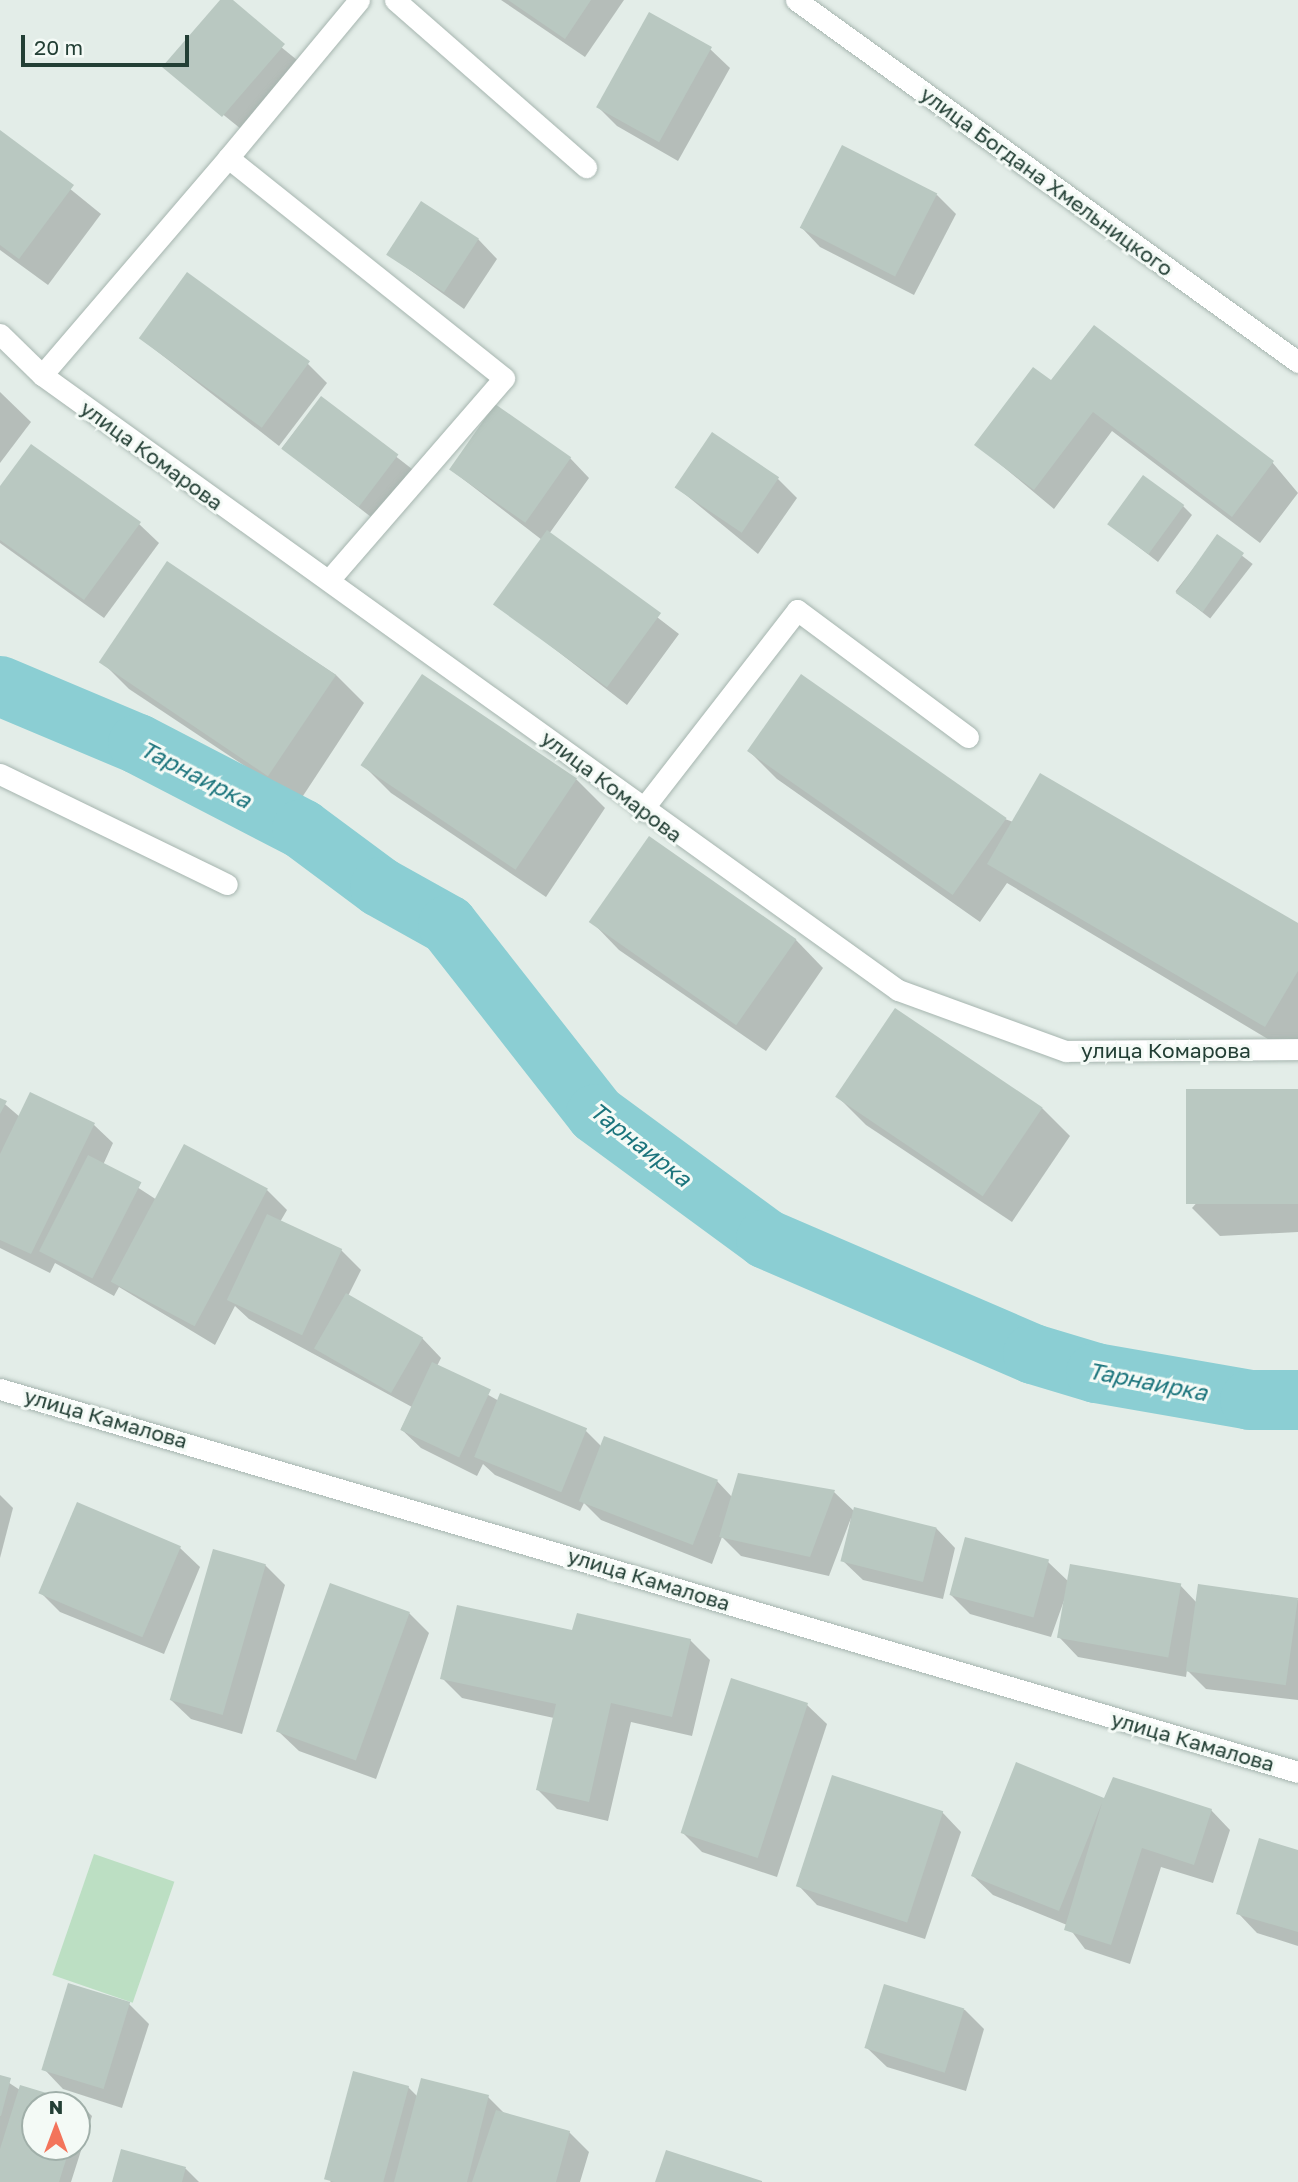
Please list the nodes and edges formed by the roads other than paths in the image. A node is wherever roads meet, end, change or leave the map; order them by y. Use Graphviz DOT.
graph roads {
  1 [pos="359,0"];
  2 [pos="395,0"];
  3 [pos="796,0"];
  4 [pos="228,158"];
  5 [pos="586,167"];
  6 [pos="0,334"];
  7 [pos="1298,362"];
  8 [pos="42,376"];
  9 [pos="329,580"];
  10 [pos="968,737"];
  11 [pos="0,774"];
  12 [pos="642,810"];
  13 [pos="227,884"];
  14 [pos="1298,1049"];
  15 [pos="0,1389"];
  16 [pos="1298,1772"];
  1 -- 4 [label="street"];
  2 -- 5 [label="street"];
  3 -- 7 [label="street, улица Богдана Хмельницкого"];
  4 -- 8 [label="street"];
  4 -- 9 [label="street"];
  6 -- 8 [label="street, улица Комарова"];
  8 -- 9 [label="street, улица Комарова"];
  9 -- 12 [label="street, улица Комарова"];
  10 -- 12 [label="street"];
  11 -- 13 [label="street"];
  12 -- 14 [label="street, улица Комарова"];
  15 -- 16 [label="street, улица Камалова"];
}
